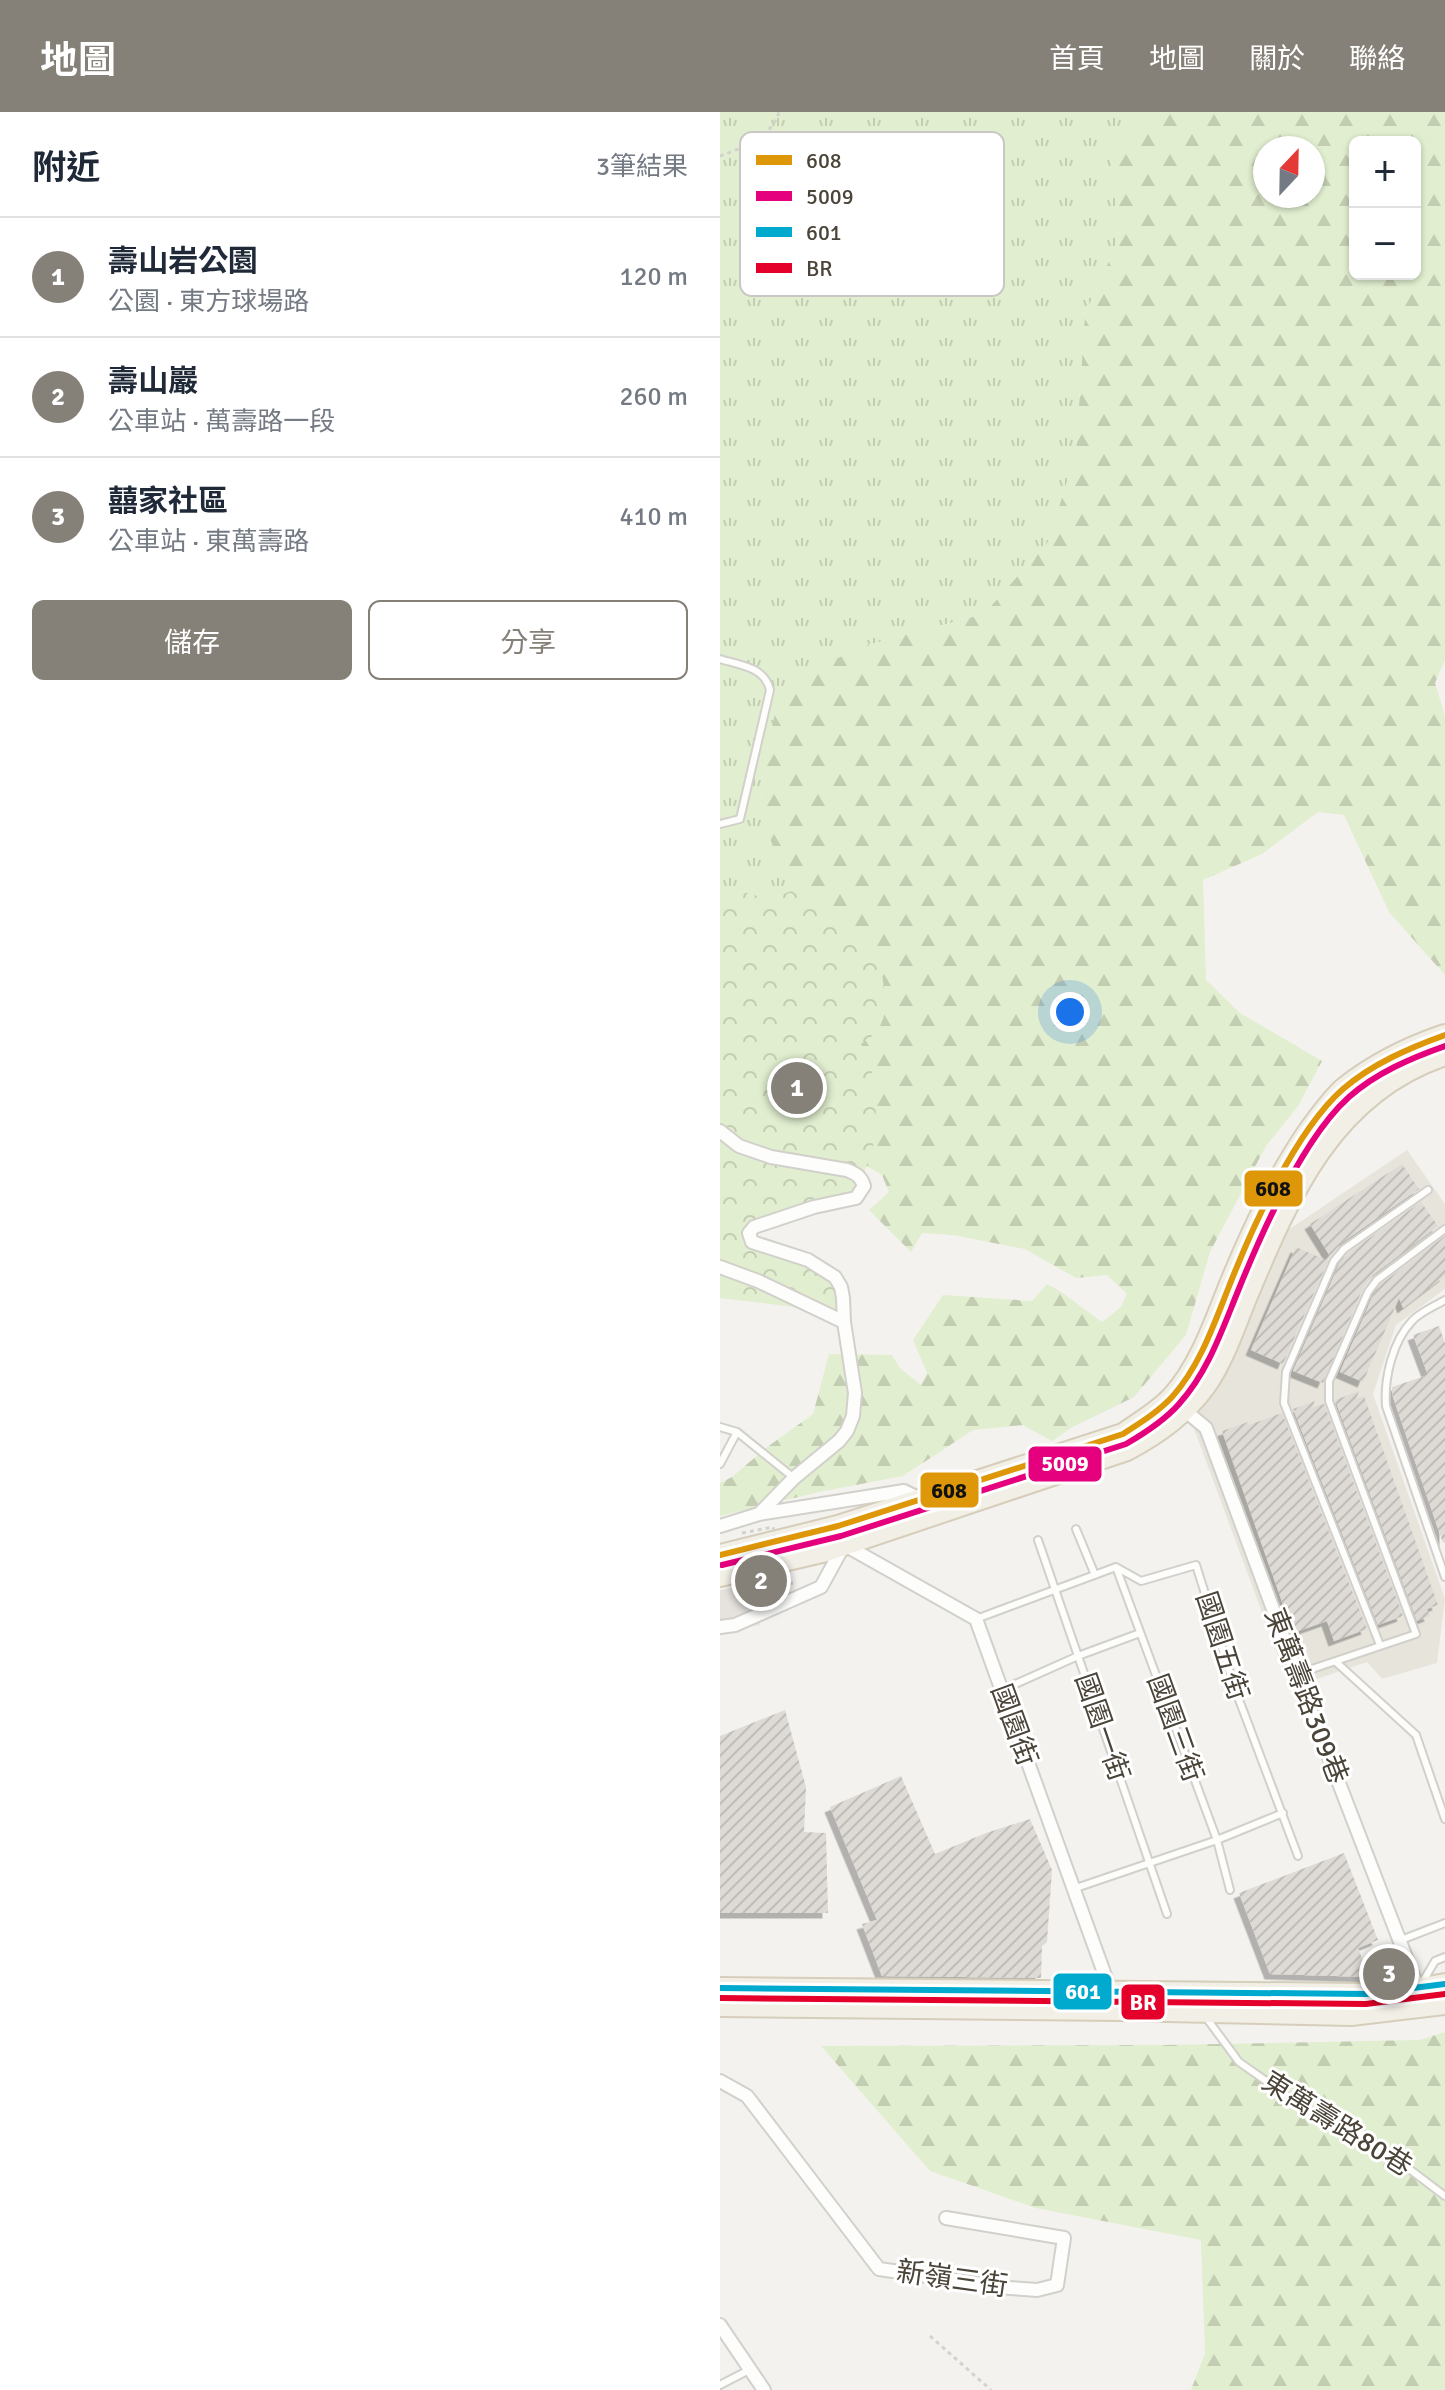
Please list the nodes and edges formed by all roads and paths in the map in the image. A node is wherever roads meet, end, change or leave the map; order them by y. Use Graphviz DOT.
graph roads {
  1 [pos="779,112"];
  2 [pos="766,132"];
  3 [pos="740,148"];
  4 [pos="720,156"];
  5 [pos="720,659"];
  6 [pos="720,824"];
  7 [pos="1445,1035"];
  8 [pos="1445,1055"];
  9 [pos="720,1131"];
  10 [pos="1428,1190"];
  11 [pos="1445,1229"];
  12 [pos="720,1267"];
  13 [pos="1445,1300"];
  14 [pos="844,1322"];
  15 [pos="1179,1403"];
  16 [pos="720,1427"];
  17 [pos="737,1432"];
  18 [pos="720,1464"];
  19 [pos="794,1478"];
  20 [pos="923,1508"];
  21 [pos="759,1514"];
  22 [pos="720,1526"];
  23 [pos="1076,1529"];
  24 [pos="742,1533"];
  25 [pos="841,1535"];
  26 [pos="1038,1540"];
  27 [pos="720,1555"];
  28 [pos="1116,1567"];
  29 [pos="1095,1575"];
  30 [pos="720,1576"];
  31 [pos="1445,1577"];
  32 [pos="786,1584"];
  33 [pos="1055,1589"];
  34 [pos="976,1619"];
  35 [pos="720,1627"];
  36 [pos="1140,1633"];
  37 [pos="1380,1645"];
  38 [pos="1078,1656"];
  39 [pos="1336,1662"];
  40 [pos="1297,1674"];
  41 [pos="1002,1690"];
  42 [pos="1283,1813"];
  43 [pos="1445,1819"];
  44 [pos="1217,1840"];
  45 [pos="1298,1856"];
  46 [pos="1149,1863"];
  47 [pos="1073,1889"];
  48 [pos="1230,1890"];
  49 [pos="1167,1914"];
  50 [pos="1445,1923"];
  51 [pos="1401,1940"];
  52 [pos="1445,1957"];
  53 [pos="1445,1984"];
  54 [pos="720,1988"];
  55 [pos="1111,1992"];
  56 [pos="1429,2000"];
  57 [pos="720,2006"];
  58 [pos="1202,2012"];
  59 [pos="720,2081"];
  60 [pos="1445,2196"];
  61 [pos="946,2218"];
  62 [pos="720,2325"];
  63 [pos="930,2336"];
  64 [pos="752,2369"];
  65 [pos="720,2385"];
  66 [pos="764,2390"];
  67 [pos="991,2390"];
  1 -- 2 [label="path"];
  3 -- 4 [label="path"];
  5 -- 6 [label="lane"];
  7 -- 15 [label="main road"];
  8 -- 15 [label="main road"];
  9 -- 14 [label="street"];
  10 -- 37 [label="lane"];
  11 -- 37 [label="lane"];
  12 -- 14 [label="street"];
  13 -- 31 [label="lane"];
  14 -- 19 [label="street"];
  15 -- 20 [label="main road"];
  15 -- 40 [label="street, 東萬壽路309巷"];
  16 -- 17 [label="lane"];
  17 -- 18 [label="lane"];
  17 -- 19 [label="lane"];
  19 -- 21 [label="street"];
  20 -- 21 [label="street"];
  20 -- 25 [label="main road"];
  21 -- 22 [label="street"];
  23 -- 29 [label="lane"];
  24 -- 32 [label="path, bridge"];
  25 -- 27 [label="main road"];
  25 -- 30 [label="main road"];
  25 -- 34 [label="street"];
  25 -- 35 [label="street"];
  26 -- 33 [label="lane, 國園一街"];
  28 -- 29 [label="lane"];
  28 -- 36 [label="lane, 國園三街"];
  28 -- 42 [label="lane, 國園五街"];
  29 -- 33 [label="lane"];
  33 -- 34 [label="lane"];
  33 -- 38 [label="lane, 國園一街"];
  34 -- 41 [label="street, 國園街"];
  36 -- 38 [label="lane"];
  36 -- 44 [label="lane, 國園三街"];
  37 -- 39 [label="lane"];
  38 -- 41 [label="lane"];
  38 -- 46 [label="lane, 國園一街"];
  39 -- 40 [label="lane"];
  39 -- 43 [label="lane"];
  40 -- 51 [label="street, 東萬壽路309巷"];
  41 -- 47 [label="street, 國園街"];
  42 -- 44 [label="lane"];
  42 -- 45 [label="lane, 國園五街"];
  44 -- 46 [label="lane"];
  44 -- 48 [label="lane, 國園三街"];
  46 -- 47 [label="lane"];
  46 -- 49 [label="lane, 國園一街"];
  47 -- 55 [label="street, 國園街"];
  50 -- 51 [label="lane"];
  51 -- 56 [label="street, 東萬壽路309巷"];
  52 -- 56 [label="lane"];
  53 -- 56 [label="main road"];
  54 -- 55 [label="main road"];
  55 -- 56 [label="main road"];
  56 -- 58 [label="main road"];
  57 -- 58 [label="main road"];
  58 -- 60 [label="lane, 東萬壽路80巷"];
  59 -- 61 [label="street, 新嶺三街"];
  62 -- 64 [label="street"];
  63 -- 67 [label="path"];
  64 -- 65 [label="lane"];
  64 -- 66 [label="street"];
}
